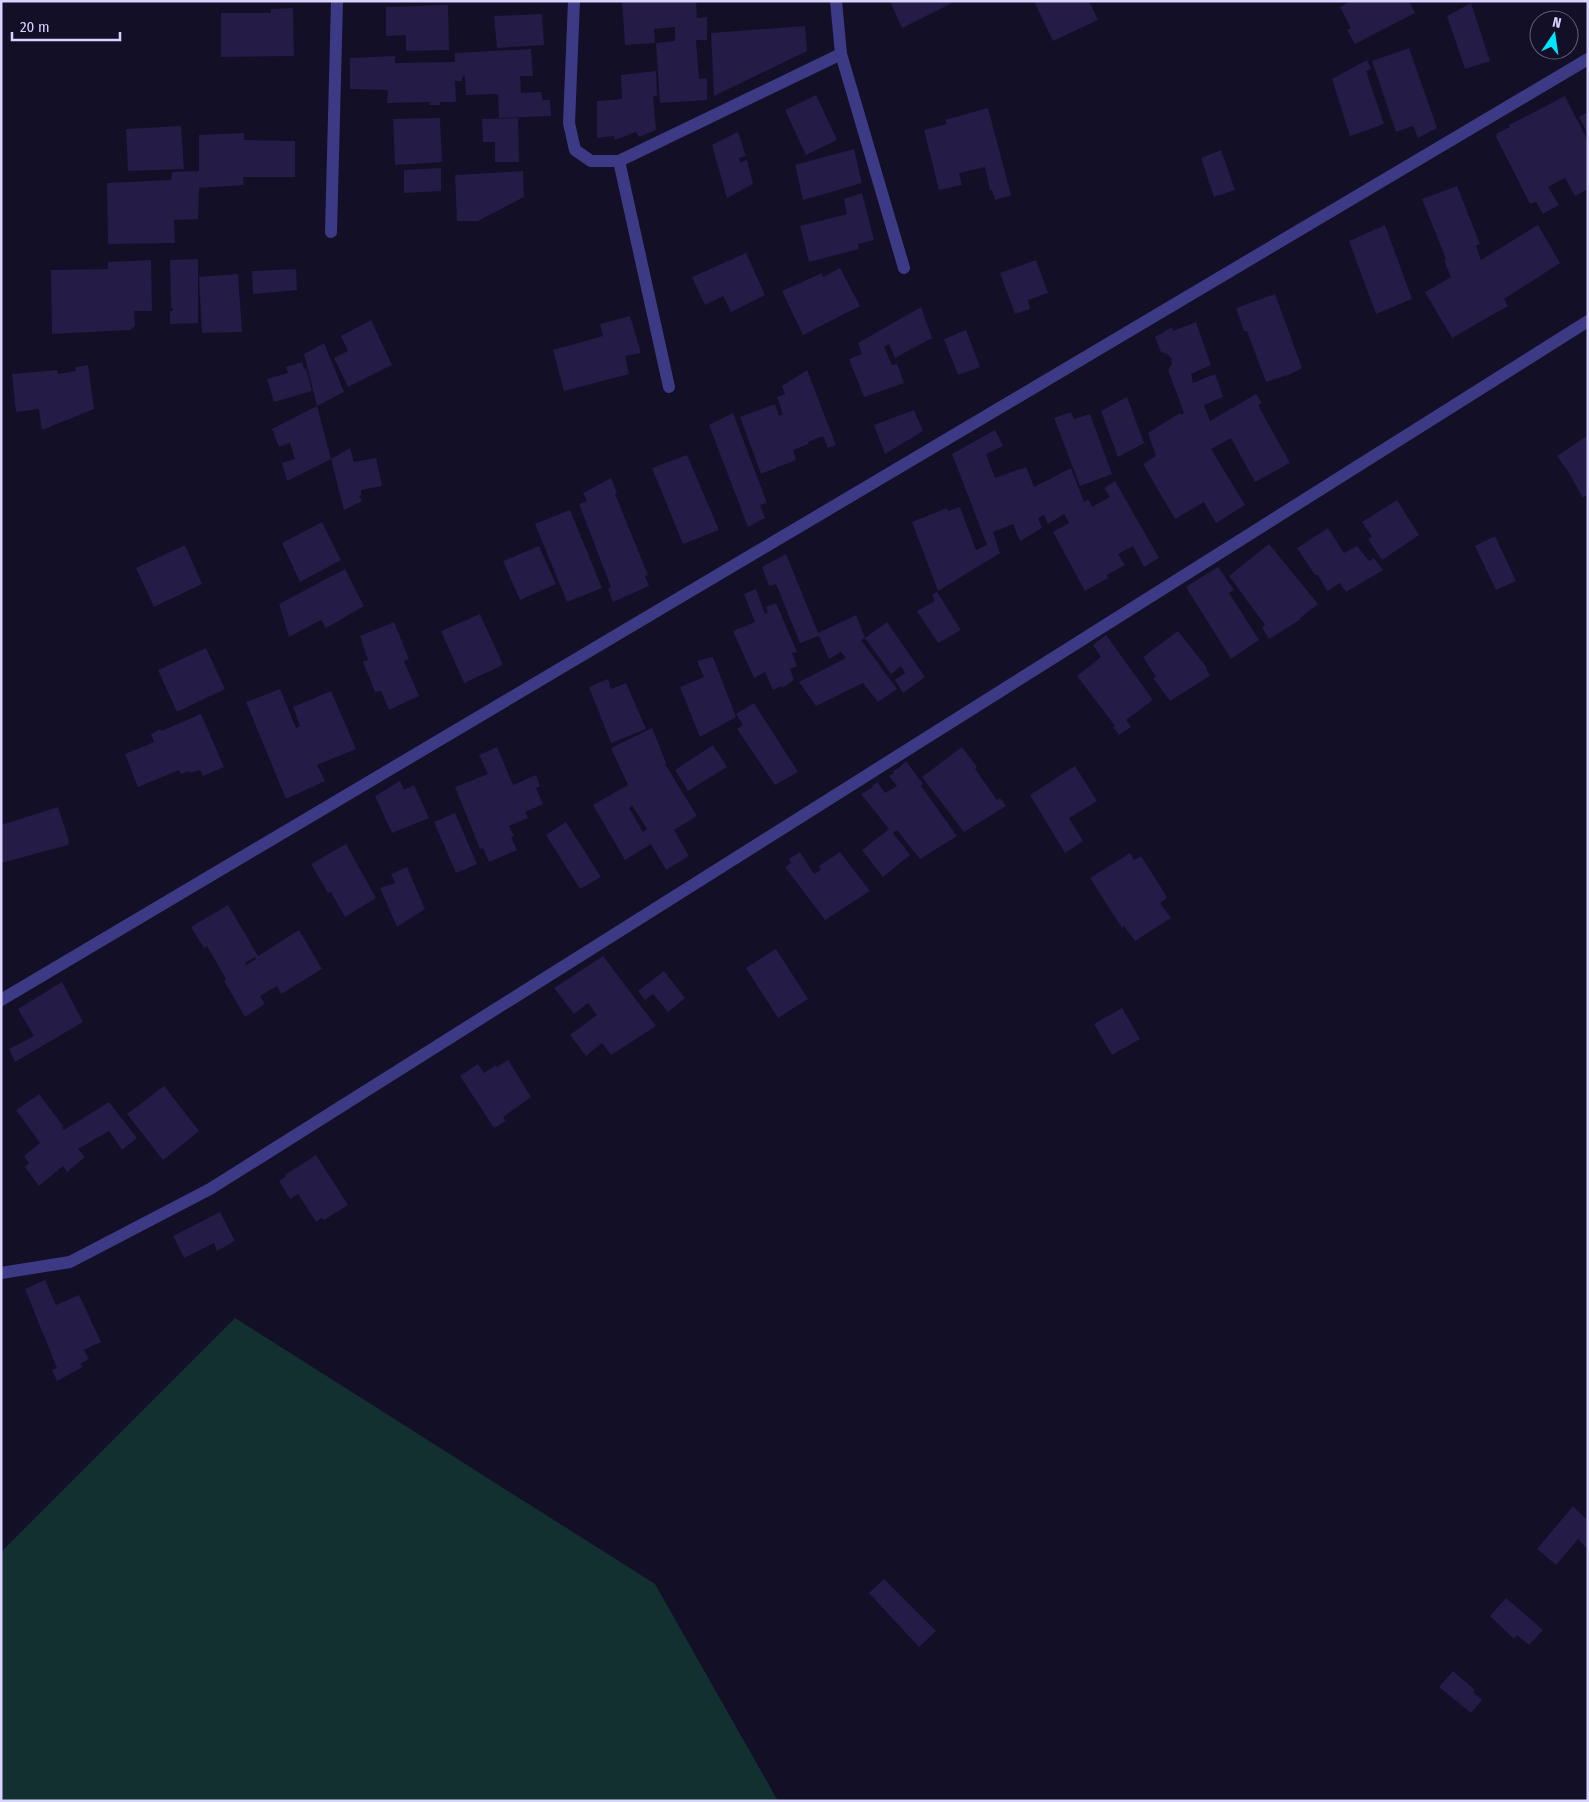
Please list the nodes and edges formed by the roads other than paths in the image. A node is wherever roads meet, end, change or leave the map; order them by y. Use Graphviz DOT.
graph roads {
  1 [pos="337,1"];
  2 [pos="574,1"];
  3 [pos="836,1"];
  4 [pos="841,54"];
  5 [pos="1588,59"];
  6 [pos="619,161"];
  7 [pos="331,232"];
  8 [pos="904,268"];
  9 [pos="1588,321"];
  10 [pos="670,386"];
  11 [pos="1,1000"];
  12 [pos="1,1273"];
  1 -- 7 [label="street"];
  2 -- 6 [label="street"];
  3 -- 4 [label="street"];
  4 -- 6 [label="street"];
  4 -- 8 [label="street"];
  5 -- 11 [label="street"];
  6 -- 10 [label="street"];
  9 -- 12 [label="street"];
}
